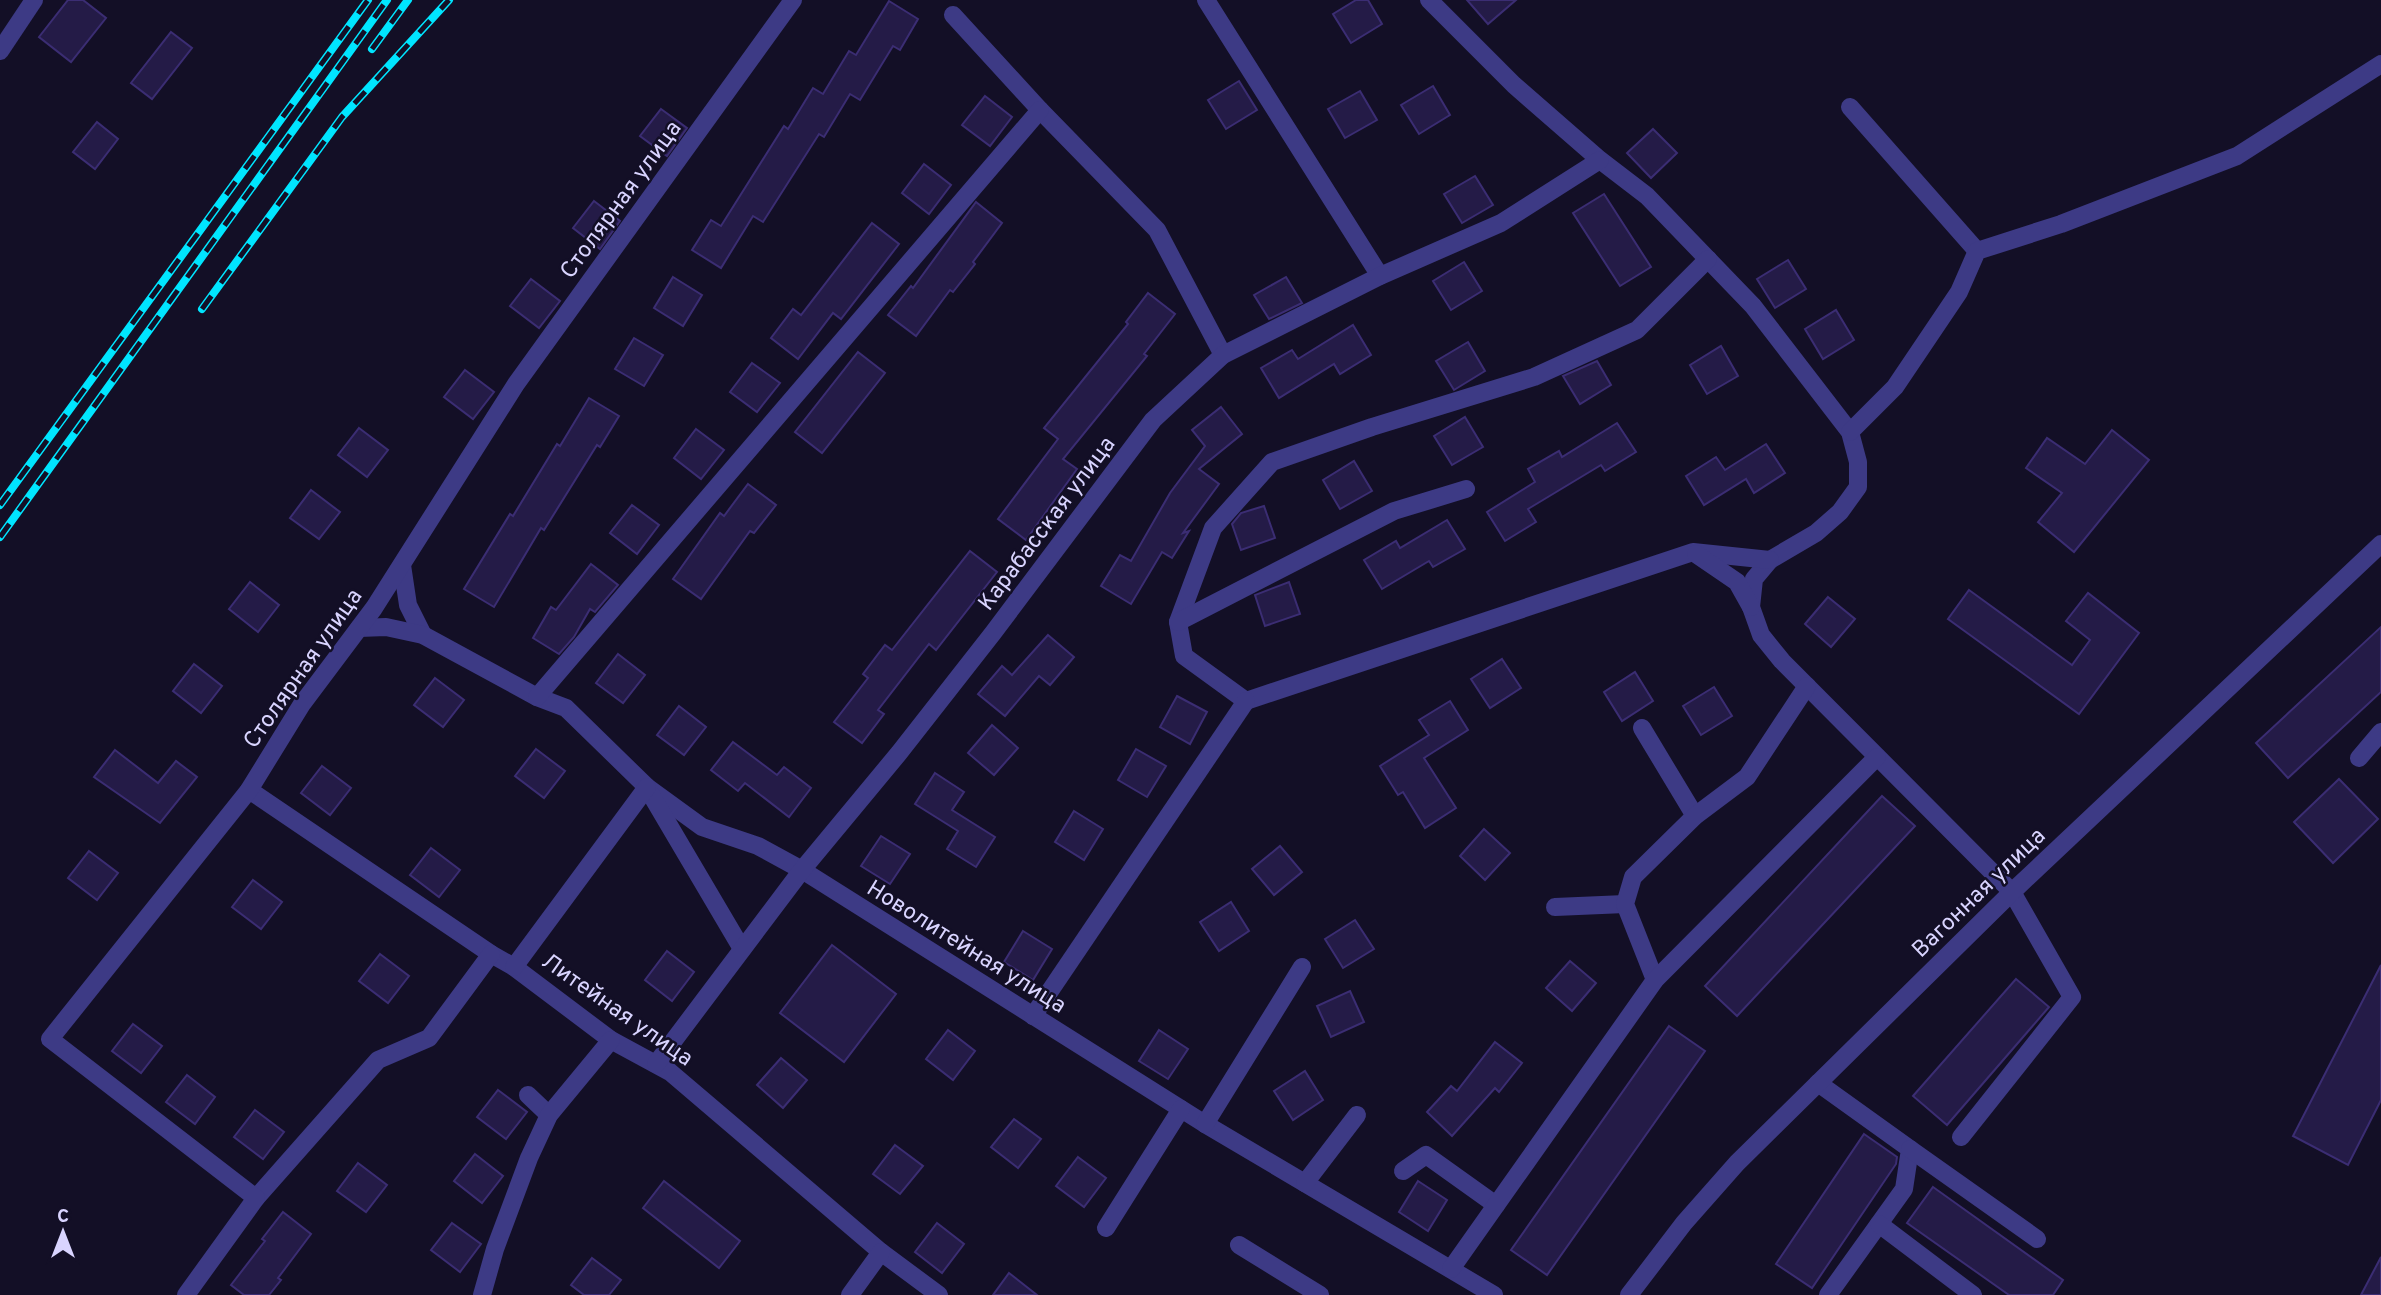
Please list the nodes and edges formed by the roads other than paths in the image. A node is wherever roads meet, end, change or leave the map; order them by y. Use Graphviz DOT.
graph roads {
  1 [pos="34,0"];
  2 [pos="793,0"];
  3 [pos="1206,0"];
  4 [pos="1429,0"];
  5 [pos="953,15"];
  6 [pos="7,25"];
  7 [pos="0,51"];
  8 [pos="2381,64"];
  9 [pos="1850,107"];
  10 [pos="1040,110"];
  11 [pos="1600,160"];
  12 [pos="1977,251"];
  13 [pos="1708,259"];
  14 [pos="1380,276"];
  15 [pos="1223,355"];
  16 [pos="1850,432"];
  17 [pos="1466,489"];
  18 [pos="2381,545"];
  19 [pos="1693,552"];
  20 [pos="1770,560"];
  21 [pos="402,565"];
  22 [pos="1751,607"];
  23 [pos="1178,622"];
  24 [pos="359,628"];
  25 [pos="423,635"];
  26 [pos="1807,686"];
  27 [pos="537,697"];
  28 [pos="1247,701"];
  29 [pos="1642,728"];
  30 [pos="2381,732"];
  31 [pos="1877,757"];
  32 [pos="2359,758"];
  33 [pos="647,787"];
  34 [pos="249,790"];
  35 [pos="1695,816"];
  36 [pos="802,870"];
  37 [pos="2012,892"];
  38 [pos="1625,904"];
  39 [pos="1555,907"];
  40 [pos="742,949"];
  41 [pos="491,954"];
  42 [pos="514,967"];
  43 [pos="1302,967"];
  44 [pos="1655,981"];
  45 [pos="1033,1016"];
  46 [pos="611,1040"];
  47 [pos="656,1064"];
  48 [pos="1818,1083"];
  49 [pos="528,1094"];
  50 [pos="1181,1109"];
  51 [pos="550,1115"];
  52 [pos="1357,1115"];
  53 [pos="1205,1124"];
  54 [pos="1961,1137"];
  55 [pos="1910,1149"];
  56 [pos="1403,1171"];
  57 [pos="1305,1183"];
  58 [pos="256,1198"];
  59 [pos="1496,1205"];
  60 [pos="1879,1224"];
  61 [pos="1106,1228"];
  62 [pos="2037,1239"];
  63 [pos="1239,1245"];
  64 [pos="881,1252"];
  65 [pos="1451,1269"];
  66 [pos="1471,1289"];
  67 [pos="186,1295"];
  68 [pos="482,1295"];
  69 [pos="850,1295"];
  70 [pos="939,1295"];
  71 [pos="1320,1295"];
  72 [pos="1494,1295"];
  73 [pos="1629,1295"];
  74 [pos="1828,1295"];
  75 [pos="1973,1295"];
  1 -- 6 [label="street"];
  2 -- 21 [label="street, Столярная улица"];
  3 -- 14 [label="street"];
  4 -- 11 [label="street"];
  5 -- 10 [label="street"];
  6 -- 7 [label="street"];
  8 -- 12 [label="street"];
  9 -- 12 [label="street"];
  10 -- 15 [label="street"];
  10 -- 27 [label="street"];
  11 -- 13 [label="street"];
  11 -- 14 [label="street, Карабасская улица"];
  12 -- 16 [label="street"];
  13 -- 16 [label="street"];
  13 -- 23 [label="street"];
  14 -- 15 [label="street, Карабасская улица"];
  15 -- 36 [label="street, Карабасская улица"];
  16 -- 20 [label="street"];
  17 -- 23 [label="street"];
  18 -- 37 [label="street, Вагонная улица"];
  19 -- 20 [label="street"];
  19 -- 22 [label="street"];
  19 -- 28 [label="street"];
  20 -- 22 [label="street"];
  21 -- 24 [label="street, Столярная улица"];
  21 -- 25 [label="street"];
  22 -- 26 [label="street"];
  23 -- 28 [label="street"];
  24 -- 25 [label="street, Новолитейная улица"];
  24 -- 34 [label="street, Столярная улица"];
  25 -- 27 [label="street, Новолитейная улица"];
  26 -- 31 [label="street"];
  26 -- 35 [label="street"];
  27 -- 33 [label="street, Новолитейная улица"];
  28 -- 45 [label="street"];
  29 -- 35 [label="street"];
  30 -- 32 [label="street"];
  31 -- 37 [label="street"];
  31 -- 44 [label="street"];
  33 -- 36 [label="street, Новолитейная улица"];
  33 -- 40 [label="street"];
  33 -- 42 [label="street"];
  34 -- 41 [label="street, Литейная улица"];
  34 -- 58 [label="street, Столярная улица"];
  35 -- 38 [label="street"];
  36 -- 40 [label="street, Карабасская улица"];
  36 -- 45 [label="street, Новолитейная улица"];
  37 -- 48 [label="street, Вагонная улица"];
  37 -- 54 [label="street"];
  38 -- 39 [label="street"];
  38 -- 44 [label="street"];
  40 -- 47 [label="street, Карабасская улица"];
  41 -- 42 [label="street, Литейная улица"];
  41 -- 58 [label="street"];
  42 -- 46 [label="street, Литейная улица"];
  43 -- 53 [label="street"];
  44 -- 59 [label="street"];
  45 -- 50 [label="street, Новолитейная улица"];
  46 -- 47 [label="street, Литейная улица"];
  46 -- 51 [label="street"];
  47 -- 64 [label="street, Литейная улица"];
  48 -- 55 [label="street"];
  48 -- 73 [label="street, Вагонная улица"];
  49 -- 51 [label="street"];
  50 -- 53 [label="street, Новолитейная улица"];
  50 -- 61 [label="street"];
  51 -- 68 [label="street"];
  52 -- 57 [label="street"];
  53 -- 57 [label="street, Новолитейная улица"];
  55 -- 60 [label="street"];
  55 -- 62 [label="street"];
  56 -- 59 [label="street"];
  57 -- 65 [label="street, Новолитейная улица"];
  58 -- 67 [label="street"];
  59 -- 65 [label="street"];
  60 -- 74 [label="street"];
  60 -- 75 [label="street"];
  63 -- 71 [label="street"];
  64 -- 69 [label="street"];
  64 -- 70 [label="street, Литейная улица"];
  65 -- 66 [label="street, Новолитейная улица"];
  66 -- 72 [label="street, Новолитейная улица"];
}
